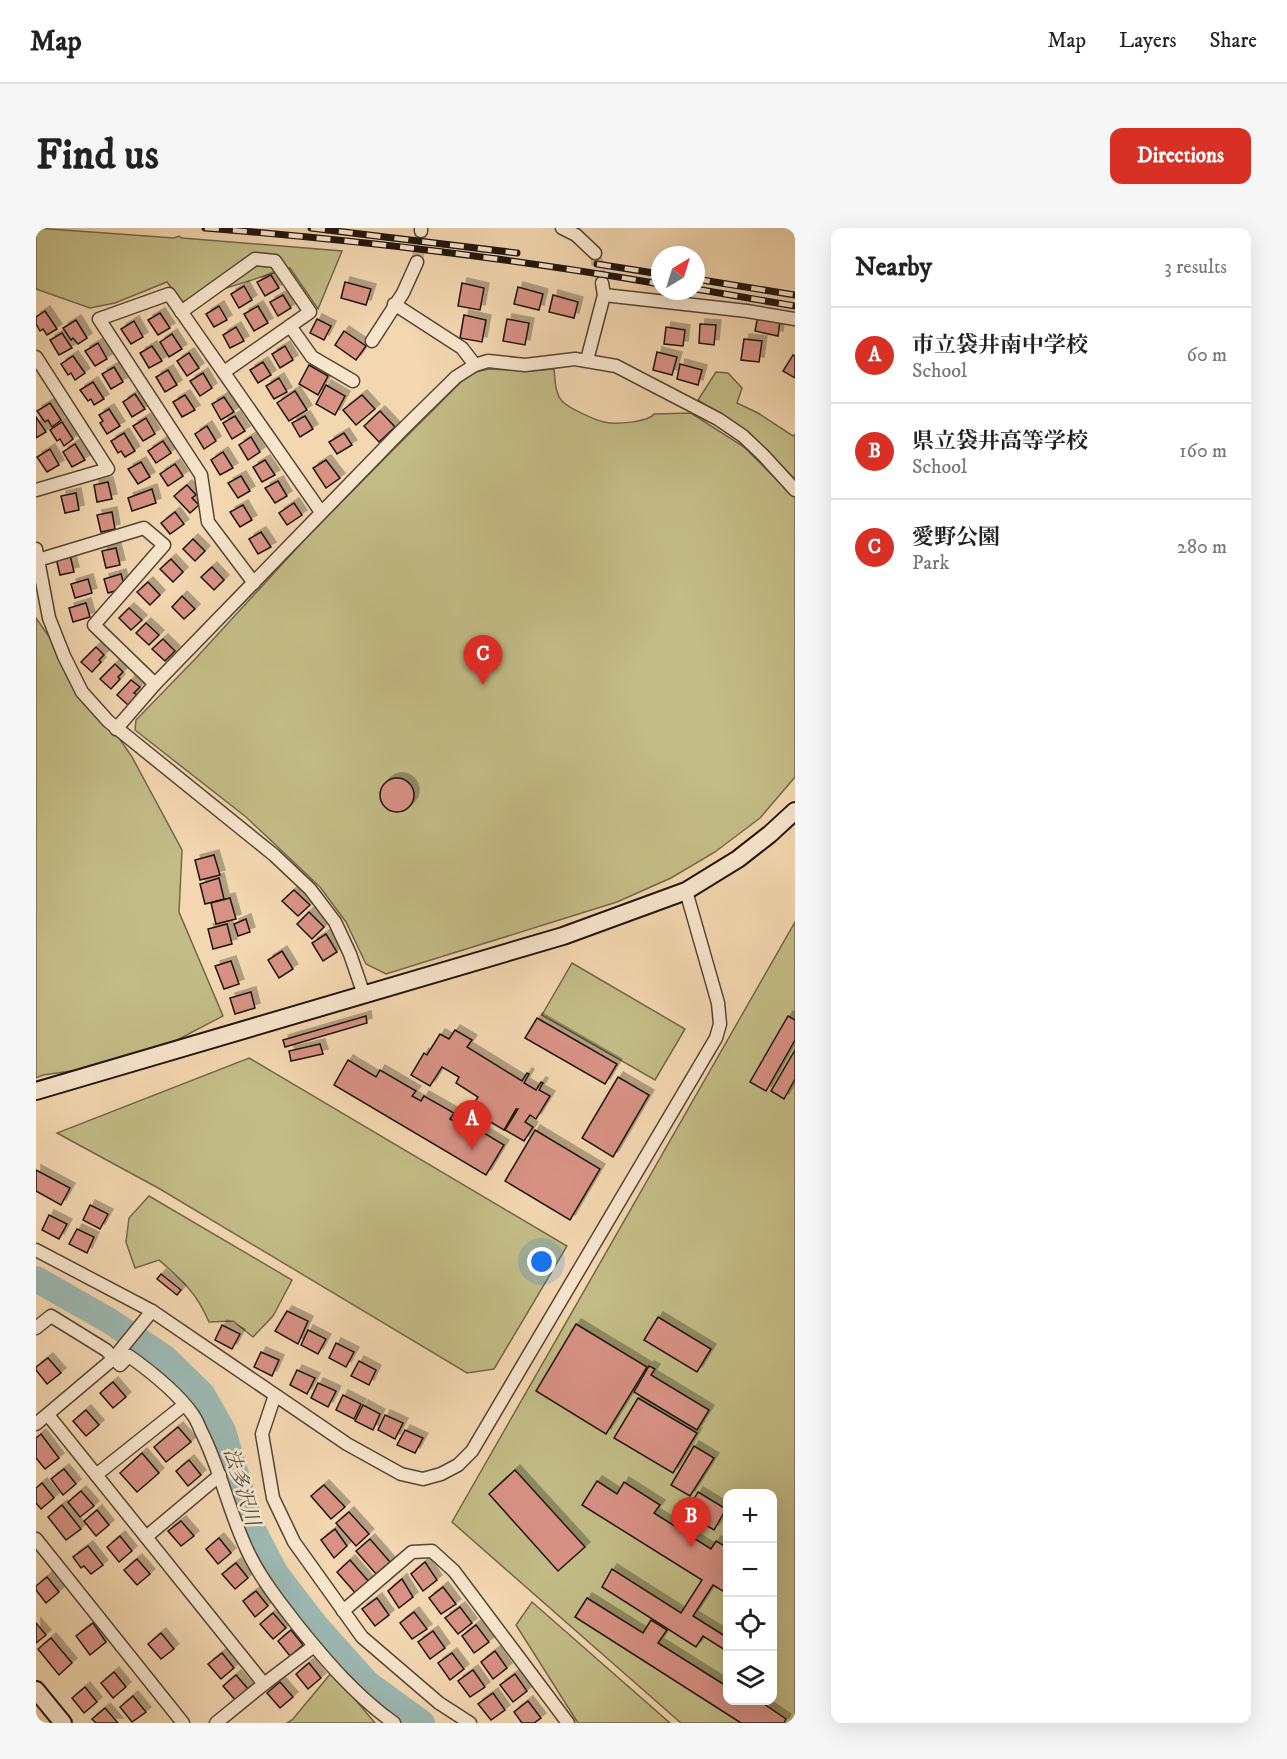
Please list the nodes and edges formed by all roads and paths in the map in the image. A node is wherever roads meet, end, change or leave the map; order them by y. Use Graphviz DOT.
graph roads {
  1 [pos="562,228"];
  2 [pos="595,253"];
  3 [pos="417,262"];
  4 [pos="394,304"];
  5 [pos="181,312"];
  6 [pos="795,319"];
  7 [pos="290,326"];
  8 [pos="372,341"];
  9 [pos="36,357"];
  10 [pos="586,360"];
  11 [pos="475,365"];
  12 [pos="224,372"];
  13 [pos="353,381"];
  14 [pos="36,490"];
  15 [pos="795,490"];
  16 [pos="321,512"];
  17 [pos="37,554"];
  18 [pos="254,583"];
  19 [pos="155,684"];
  20 [pos="116,729"];
  21 [pos="795,811"];
  22 [pos="686,891"];
  23 [pos="364,994"];
  24 [pos="36,1091"];
  25 [pos="36,1250"];
  26 [pos="149,1315"];
  27 [pos="36,1328"];
  28 [pos="113,1359"];
  29 [pos="275,1395"];
  30 [pos="184,1405"];
  31 [pos="48,1415"];
  32 [pos="36,1424"];
  33 [pos="96,1475"];
  34 [pos="220,1475"];
  35 [pos="146,1537"];
  36 [pos="36,1539"];
  37 [pos="343,1611"];
  38 [pos="314,1646"];
  39 [pos="264,1684"];
  40 [pos="36,1690"];
  41 [pos="63,1723"];
  42 [pos="183,1723"];
  43 [pos="216,1723"];
  44 [pos="394,1723"];
  45 [pos="470,1723"];
  46 [pos="568,1723"];
  1 -- 2 [label="street"];
  3 -- 4 [label="street"];
  4 -- 8 [label="street"];
  4 -- 11 [label="street"];
  5 -- 7 [label="street"];
  5 -- 12 [label="street"];
  5 -- 18 [label="street"];
  6 -- 10 [label="street"];
  7 -- 12 [label="street"];
  7 -- 13 [label="street"];
  9 -- 14 [label="street"];
  10 -- 11 [label="street"];
  10 -- 15 [label="street"];
  11 -- 16 [label="street"];
  12 -- 16 [label="street"];
  16 -- 18 [label="street"];
  17 -- 19 [label="street"];
  17 -- 20 [label="street"];
  18 -- 19 [label="street"];
  19 -- 20 [label="street"];
  20 -- 23 [label="street"];
  21 -- 22 [label="street"];
  22 -- 23 [label="street"];
  22 -- 29 [label="street"];
  23 -- 24 [label="street"];
  25 -- 26 [label="street"];
  26 -- 28 [label="street"];
  26 -- 29 [label="street"];
  27 -- 28 [label="street"];
  28 -- 30 [label="street"];
  28 -- 31 [label="street"];
  29 -- 37 [label="street"];
  30 -- 33 [label="street"];
  30 -- 34 [label="street"];
  31 -- 32 [label="street"];
  31 -- 33 [label="street"];
  33 -- 35 [label="street"];
  34 -- 35 [label="street"];
  34 -- 38 [label="street"];
  35 -- 39 [label="street"];
  36 -- 42 [label="street"];
  37 -- 45 [label="street"];
  37 -- 46 [label="street"];
  38 -- 39 [label="street"];
  38 -- 44 [label="street"];
  39 -- 43 [label="street"];
  40 -- 41 [label="street"];
}
